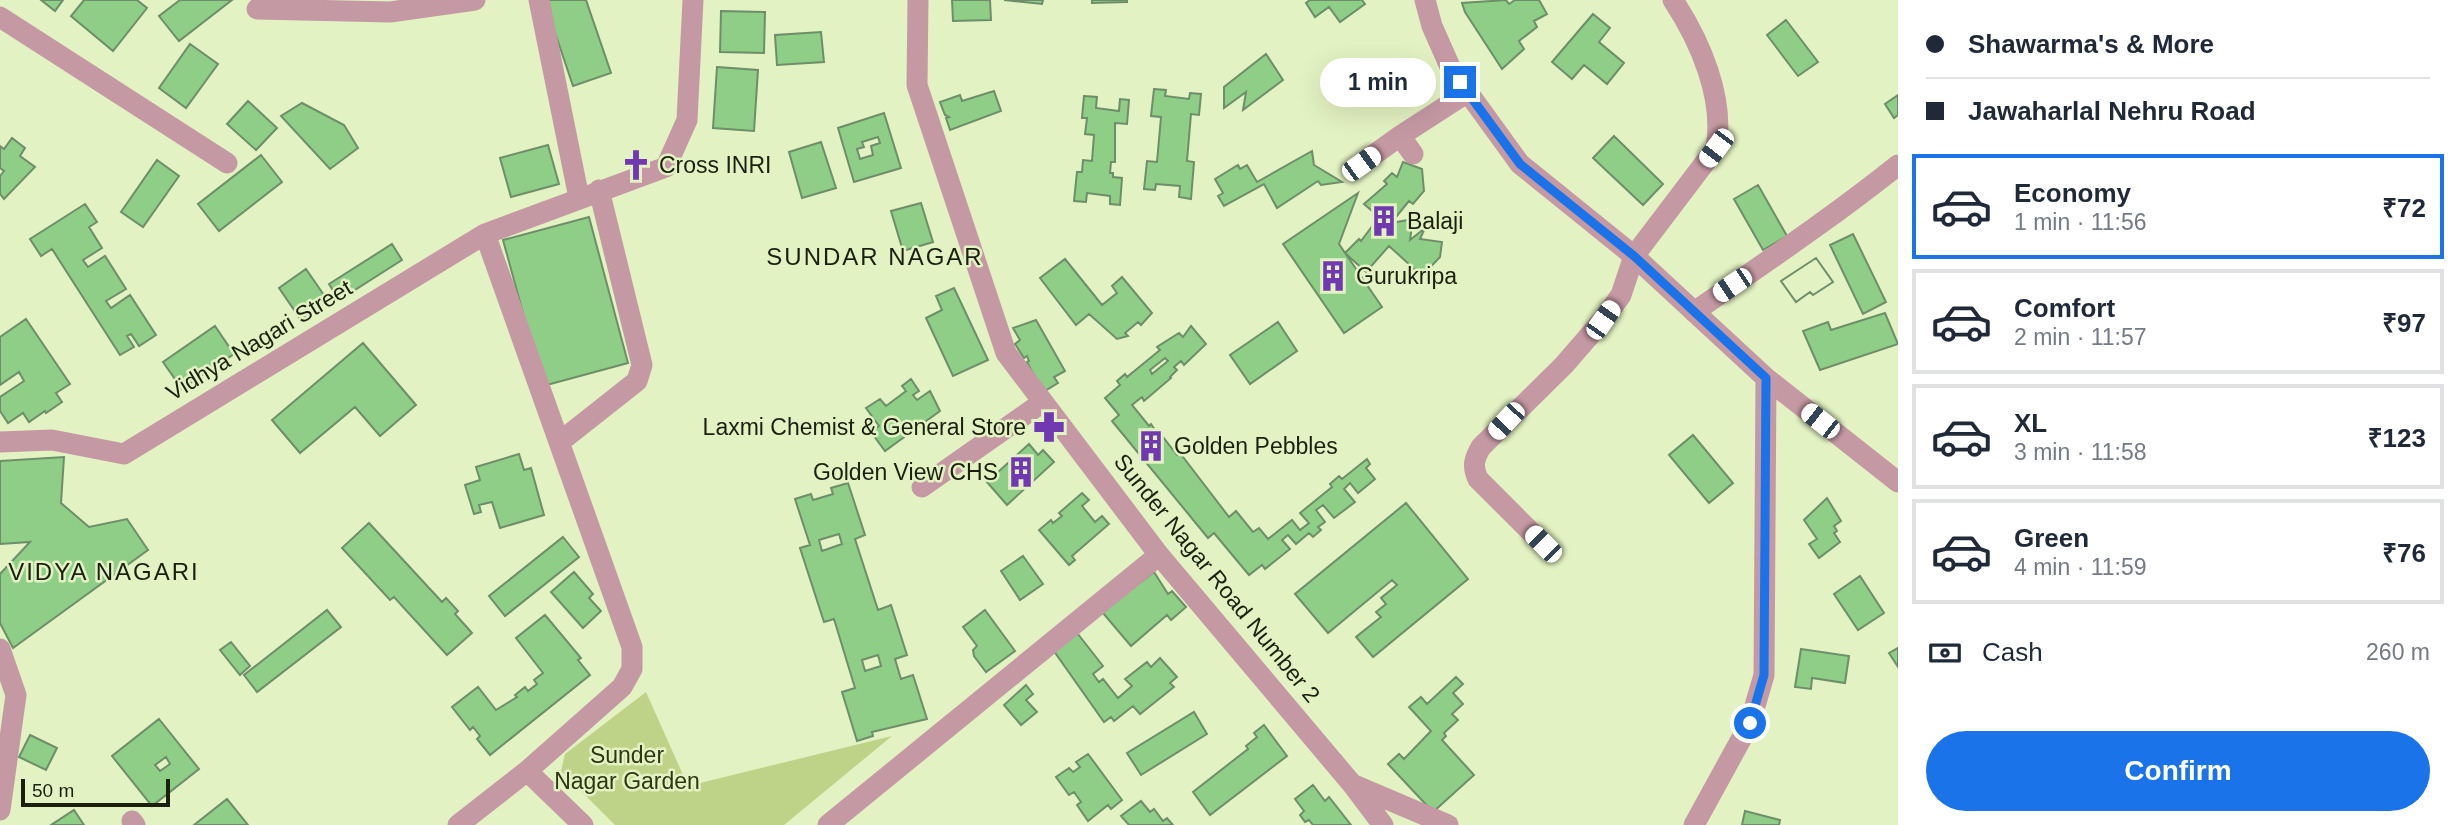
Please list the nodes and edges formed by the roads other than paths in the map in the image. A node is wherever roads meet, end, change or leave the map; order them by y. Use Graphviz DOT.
graph roads {
  1 [pos="475,0"];
  2 [pos="539,0"];
  3 [pos="693,0"];
  4 [pos="918,0"];
  5 [pos="1425,0"];
  6 [pos="1673,0"];
  7 [pos="291,5"];
  8 [pos="257,9"];
  9 [pos="0,17"];
  10 [pos="1468,92"];
  11 [pos="1400,136"];
  12 [pos="1413,154"];
  13 [pos="227,163"];
  14 [pos="1361,164"];
  15 [pos="1898,165"];
  16 [pos="599,190"];
  17 [pos="579,198"];
  18 [pos="485,233"];
  19 [pos="1634,256"];
  20 [pos="1694,312"];
  21 [pos="1766,378"];
  22 [pos="1043,402"];
  23 [pos="561,441"];
  24 [pos="0,442"];
  25 [pos="1898,482"];
  26 [pos="922,487"];
  27 [pos="1543,544"];
  28 [pos="1158,555"];
  29 [pos="0,649"];
  30 [pos="527,771"];
  31 [pos="1352,784"];
  32 [pos="0,810"];
  33 [pos="482,818"];
  34 [pos="458,825"];
  35 [pos="583,825"];
  36 [pos="828,825"];
  37 [pos="1383,825"];
  38 [pos="1448,825"];
  39 [pos="1694,825"];
  1 -- 7 [label="street"];
  2 -- 17 [label="street"];
  3 -- 16 [label="street, Vidhya Nagari Street"];
  4 -- 22 [label="street, Sunder Nagar Road Number 2"];
  5 -- 10 [label="street"];
  6 -- 19 [label="street"];
  7 -- 8 [label="street"];
  9 -- 13 [label="street"];
  10 -- 11 [label="street"];
  10 -- 19 [label="street"];
  11 -- 12 [label="street"];
  11 -- 14 [label="street"];
  15 -- 20 [label="street"];
  16 -- 17 [label="street, Vidhya Nagari Street"];
  16 -- 23 [label="street"];
  17 -- 18 [label="street, Vidhya Nagari Street"];
  18 -- 23 [label="street"];
  18 -- 24 [label="street, Vidhya Nagari Street"];
  19 -- 20 [label="street"];
  19 -- 27 [label="street"];
  20 -- 21 [label="street"];
  21 -- 25 [label="street"];
  21 -- 39 [label="street"];
  22 -- 26 [label="street"];
  22 -- 28 [label="street, Sunder Nagar Road Number 2"];
  23 -- 30 [label="street"];
  28 -- 31 [label="street, Sunder Nagar Road Number 2"];
  28 -- 36 [label="street"];
  29 -- 32 [label="street"];
  30 -- 33 [label="street"];
  30 -- 35 [label="street"];
  31 -- 37 [label="street, Sunder Nagar Road Number 2"];
  31 -- 38 [label="street"];
  33 -- 34 [label="street"];
}
